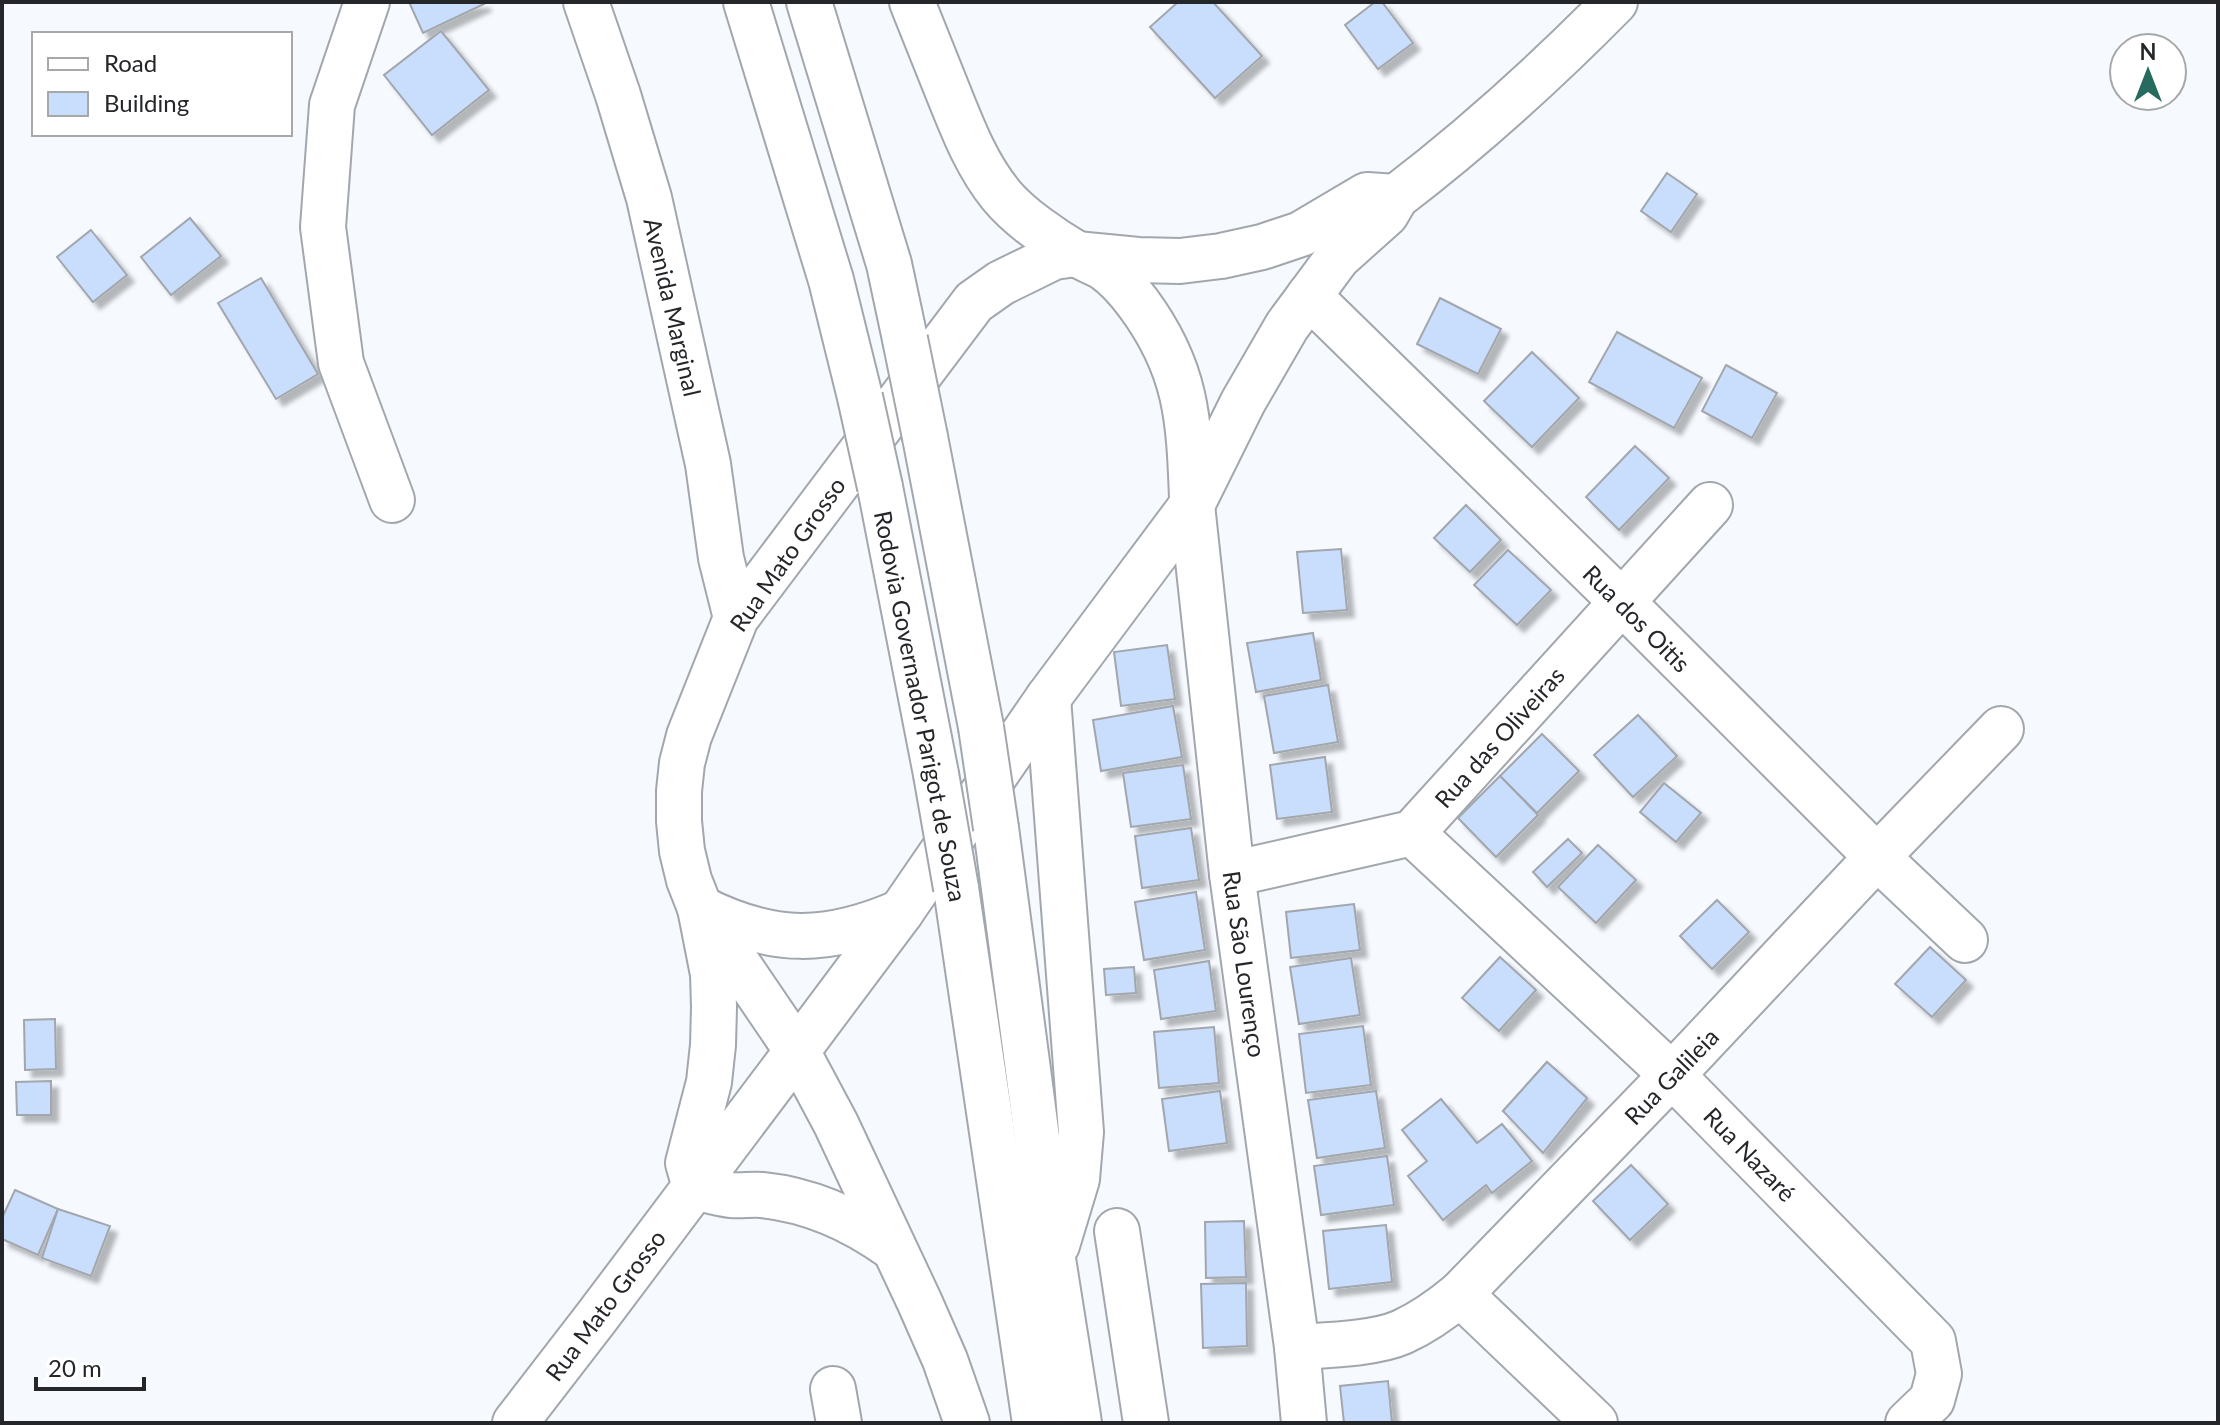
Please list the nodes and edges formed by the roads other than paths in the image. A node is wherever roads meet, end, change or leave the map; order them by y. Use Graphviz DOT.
graph roads {
  1 [pos="367,2"];
  2 [pos="586,2"];
  3 [pos="746,2"];
  4 [pos="809,2"];
  5 [pos="912,2"];
  6 [pos="1615,2"];
  7 [pos="1396,197"];
  8 [pos="1076,254"];
  9 [pos="1309,296"];
  10 [pos="392,500"];
  11 [pos="1192,505"];
  12 [pos="1710,505"];
  13 [pos="1622,602"];
  14 [pos="736,618"];
  15 [pos="1048,698"];
  16 [pos="2001,729"];
  17 [pos="1412,833"];
  18 [pos="1877,857"];
  19 [pos="1232,874"];
  20 [pos="700,908"];
  21 [pos="901,912"];
  22 [pos="1965,940"];
  23 [pos="797,1051"];
  24 [pos="1672,1075"];
  25 [pos="695,1187"];
  26 [pos="1117,1231"];
  27 [pos="893,1248"];
  28 [pos="1053,1259"];
  29 [pos="1460,1294"];
  30 [pos="1297,1347"];
  31 [pos="1920,1412"];
  32 [pos="515,1423"];
  33 [pos="967,1423"];
  34 [pos="1035,1423"];
  35 [pos="1079,1423"];
  36 [pos="1146,1423"];
  37 [pos="1304,1423"];
  38 [pos="1595,1423"];
  1 -- 10 [label="main road"];
  2 -- 14 [label="main road, Avenida Marginal"];
  3 -- 34 [label="main road, Rodovia Governador Parigot de Souza, bridge"];
  4 -- 28 [label="main road, Rodovia Governador Parigot de Souza, bridge"];
  5 -- 8 [label="main road, Rua São Lourenço"];
  6 -- 7 [label="main road"];
  7 -- 8 [label="main road"];
  7 -- 9 [label="main road"];
  8 -- 11 [label="main road, Rua São Lourenço"];
  8 -- 14 [label="main road, Rua Mato Grosso"];
  9 -- 11 [label="main road"];
  9 -- 13 [label="main road, Rua dos Oitis"];
  11 -- 15 [label="main road"];
  11 -- 19 [label="main road, Rua São Lourenço"];
  12 -- 13 [label="main road, Rua das Oliveiras"];
  13 -- 17 [label="main road, Rua das Oliveiras"];
  13 -- 18 [label="main road, Rua dos Oitis"];
  14 -- 20 [label="main road, Rua Mato Grosso"];
  15 -- 21 [label="main road"];
  15 -- 28 [label="main road"];
  16 -- 18 [label="main road, Rua Galileia"];
  17 -- 19 [label="main road"];
  17 -- 24 [label="main road, Rua Nazaré"];
  18 -- 22 [label="main road, Rua dos Oitis"];
  18 -- 24 [label="main road, Rua Galileia"];
  19 -- 30 [label="main road, Rua São Lourenço"];
  20 -- 21 [label="main road"];
  20 -- 23 [label="main road"];
  20 -- 25 [label="main road, Rua Mato Grosso"];
  21 -- 23 [label="main road, Rua Mato Grosso"];
  23 -- 25 [label="main road, Rua Mato Grosso"];
  23 -- 27 [label="main road"];
  24 -- 29 [label="main road, Rua Galileia"];
  24 -- 31 [label="main road, Rua Nazaré"];
  25 -- 27 [label="main road"];
  25 -- 32 [label="main road, Rua Mato Grosso"];
  26 -- 36 [label="main road"];
  27 -- 33 [label="main road"];
  28 -- 35 [label="main road, Rodovia Governador Parigot de Souza"];
  29 -- 30 [label="main road, Rua Galileia"];
  29 -- 38 [label="main road"];
  30 -- 37 [label="main road, Rua São Lourenço"];
}
